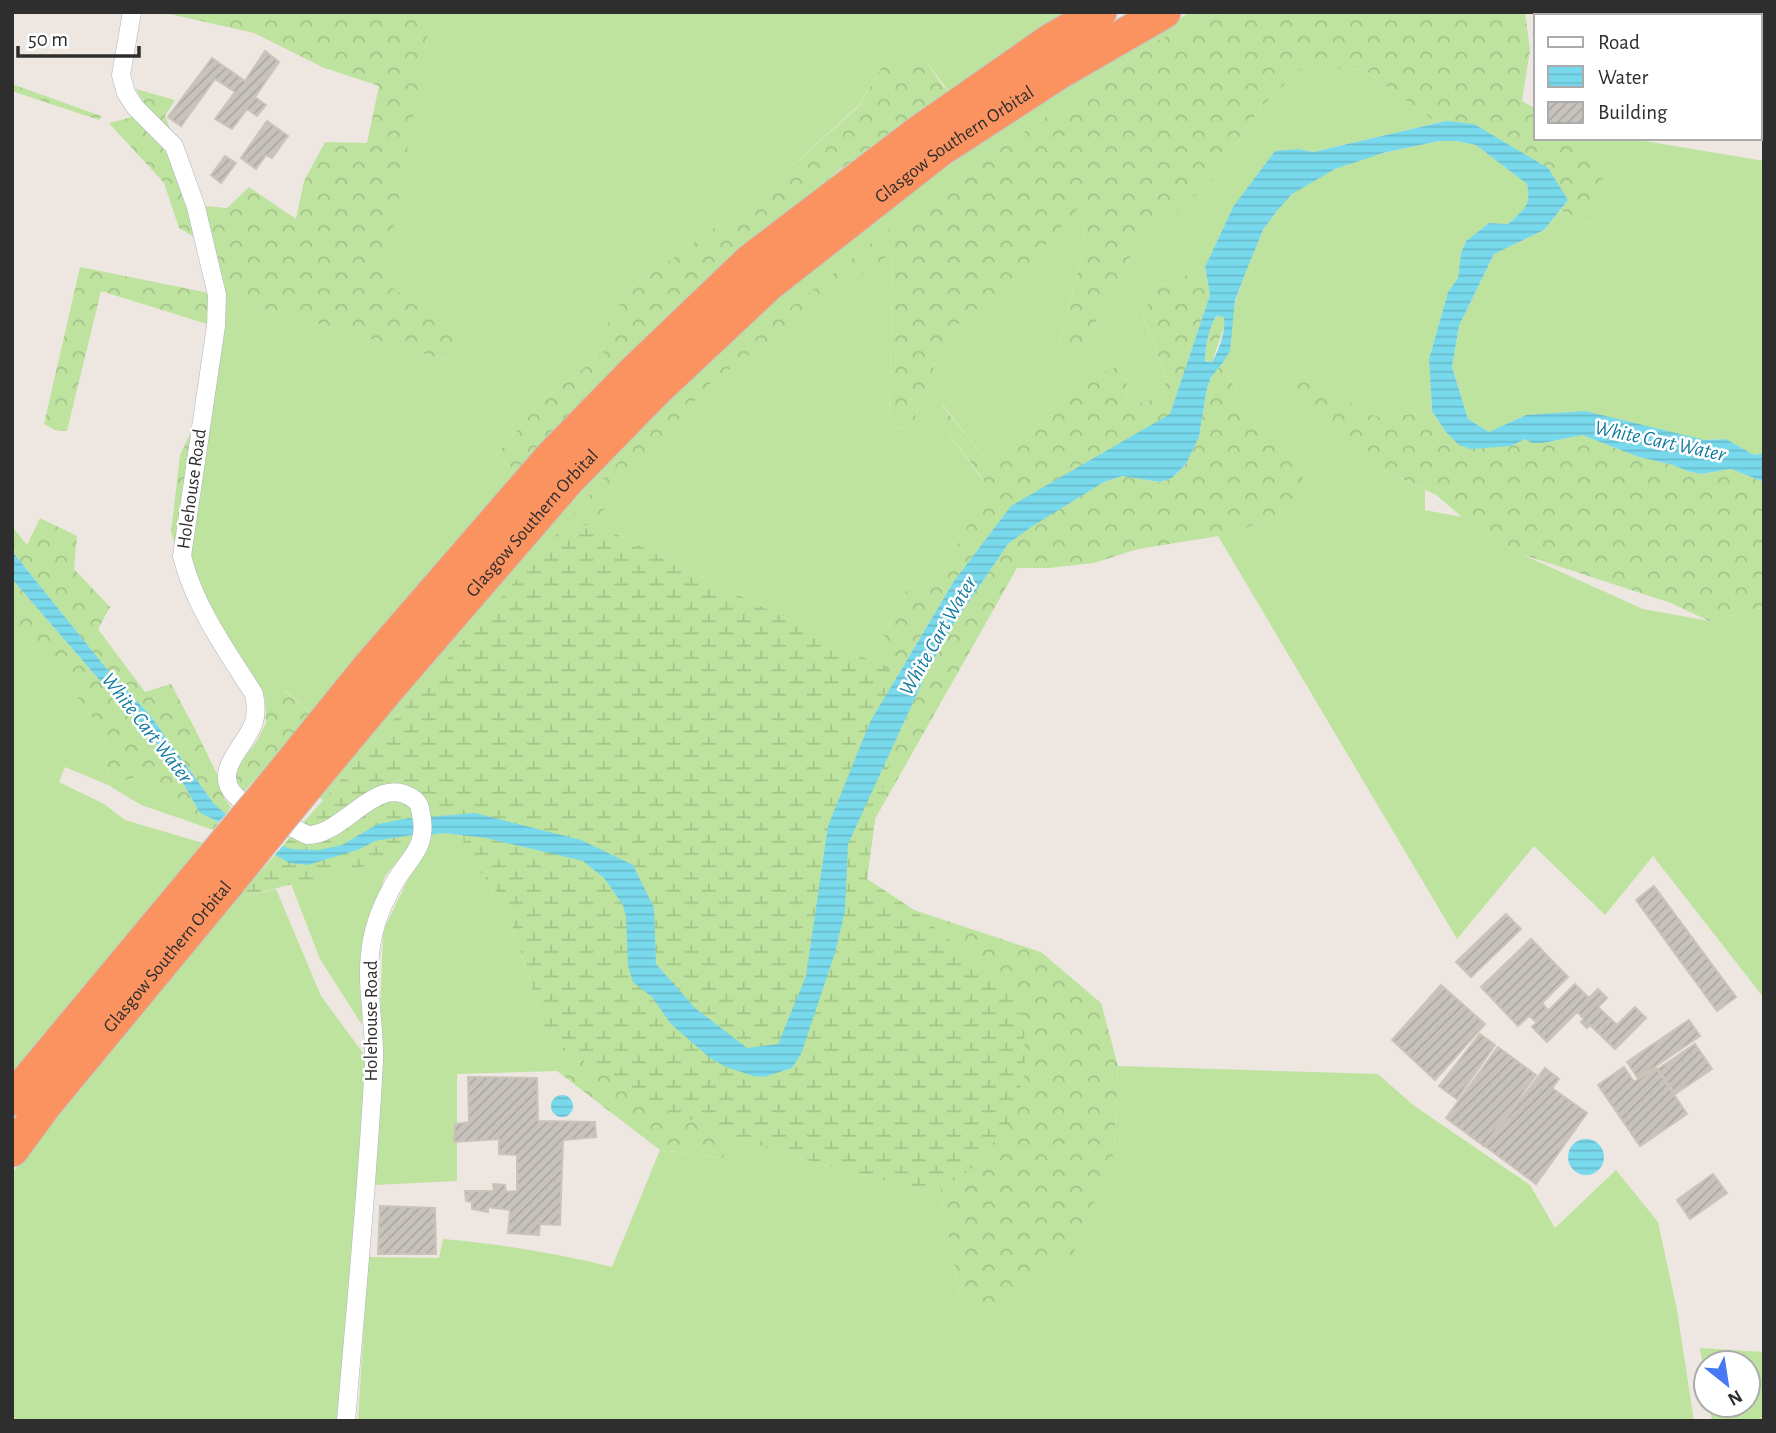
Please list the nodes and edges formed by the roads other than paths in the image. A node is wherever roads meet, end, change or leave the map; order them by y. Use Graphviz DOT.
graph roads {
  1 [pos="132,12"];
  2 [pos="1100,12"];
  3 [pos="1164,12"];
  4 [pos="277,802"];
  5 [pos="220,871"];
  6 [pos="12,1099"];
  7 [pos="12,1150"];
  8 [pos="346,1421"];
  1 -- 8 [label="street, Holehouse Road"];
  2 -- 4 [label="highway, Glasgow Southern Orbital"];
  3 -- 4 [label="highway, Glasgow Southern Orbital"];
  4 -- 5 [label="highway, Glasgow Southern Orbital, bridge"];
  5 -- 6 [label="highway, Glasgow Southern Orbital"];
  5 -- 7 [label="highway, Glasgow Southern Orbital"];
}
